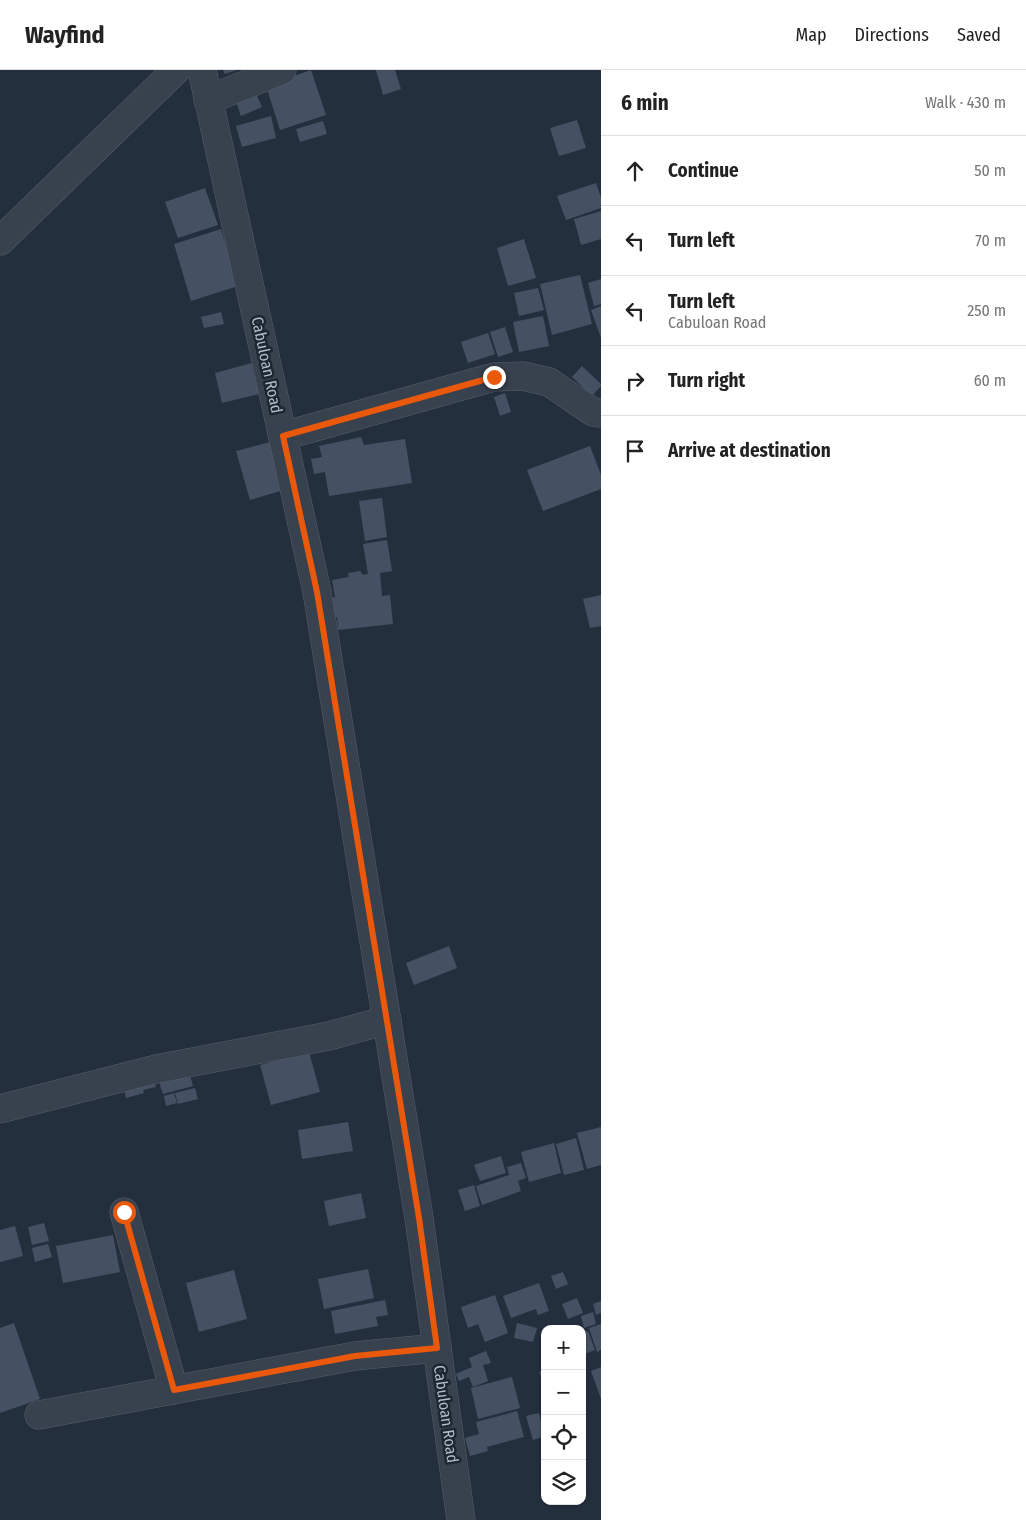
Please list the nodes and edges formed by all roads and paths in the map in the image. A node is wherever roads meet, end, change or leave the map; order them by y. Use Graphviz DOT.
graph roads {
  1 [pos="176,70"];
  2 [pos="202,70"];
  3 [pos="282,70"];
  4 [pos="208,100"];
  5 [pos="0,240"];
  6 [pos="601,413"];
  7 [pos="283,436"];
  8 [pos="387,1020"];
  9 [pos="0,1109"];
  10 [pos="124,1212"];
  11 [pos="437,1348"];
  12 [pos="174,1390"];
  13 [pos="40,1415"];
  14 [pos="460,1520"];
  1 -- 5 [label="street"];
  2 -- 4 [label="street, Cabuloan Road"];
  3 -- 4 [label="street"];
  4 -- 7 [label="street, Cabuloan Road"];
  6 -- 7 [label="street"];
  7 -- 8 [label="street, Cabuloan Road"];
  8 -- 9 [label="street"];
  8 -- 11 [label="street, Cabuloan Road"];
  10 -- 12 [label="street"];
  11 -- 12 [label="street"];
  11 -- 14 [label="street, Cabuloan Road"];
  12 -- 13 [label="street"];
}
